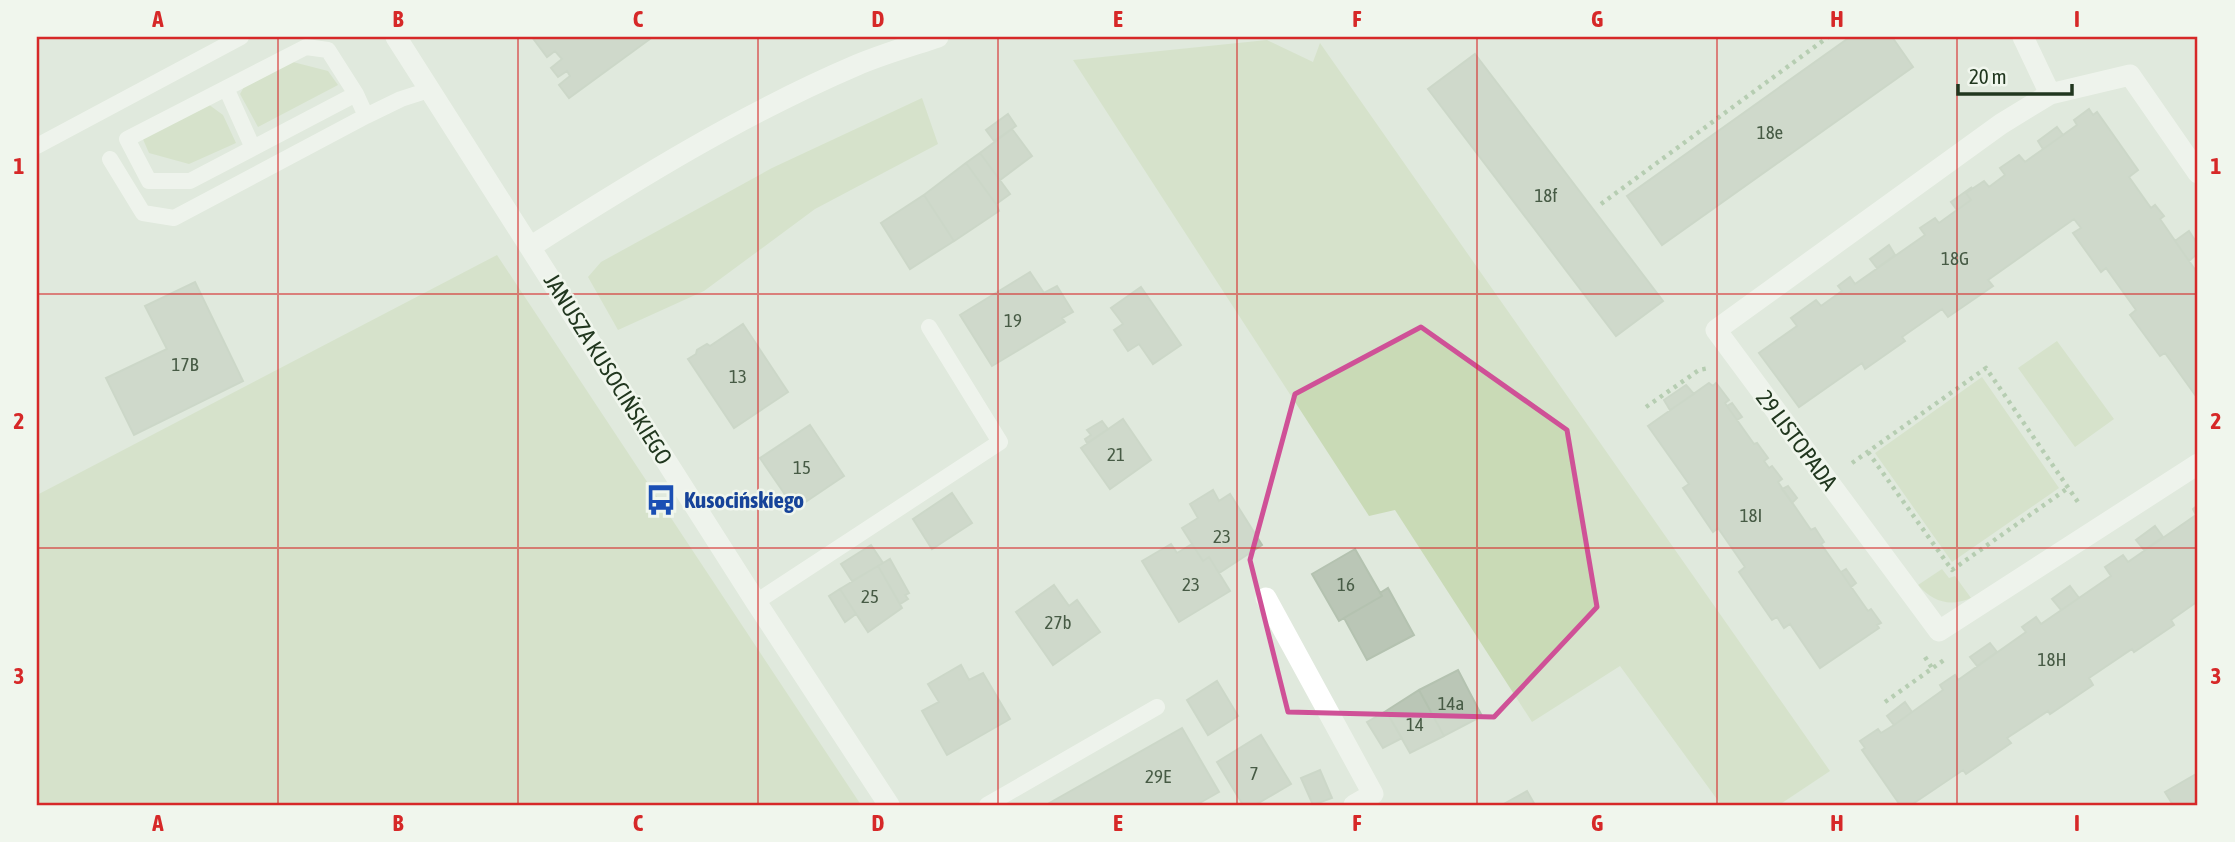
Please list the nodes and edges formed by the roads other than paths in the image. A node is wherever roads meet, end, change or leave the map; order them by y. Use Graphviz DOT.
graph roads {
  1 [pos="241,37"];
  2 [pos="396,37"];
  3 [pos="938,37"];
  4 [pos="2023,37"];
  5 [pos="226,88"];
  6 [pos="429,90"];
  7 [pos="356,94"];
  8 [pos="2050,94"];
  9 [pos="366,116"];
  10 [pos="37,146"];
  11 [pos="253,148"];
  12 [pos="110,159"];
  13 [pos="2198,173"];
  14 [pos="530,247"];
  15 [pos="929,327"];
  16 [pos="2198,464"];
  17 [pos="1266,598"];
  18 [pos="756,602"];
  19 [pos="1157,707"];
  20 [pos="889,805"];
  21 [pos="987,805"];
  22 [pos="1354,805"];
  1 -- 10 [label="lane"];
  2 -- 6 [label="street, JANUSZA KUSOCIŃSKIEGO"];
  3 -- 14 [label="street"];
  4 -- 8 [label="street"];
  5 -- 7 [label="lane"];
  5 -- 11 [label="lane"];
  5 -- 11 [label="lane"];
  6 -- 9 [label="lane"];
  6 -- 14 [label="street, JANUSZA KUSOCIŃSKIEGO"];
  7 -- 9 [label="lane"];
  7 -- 11 [label="lane"];
  8 -- 13 [label="street, 29 LISTOPADA"];
  8 -- 16 [label="street, 29 LISTOPADA"];
  9 -- 12 [label="lane"];
  14 -- 18 [label="street, JANUSZA KUSOCIŃSKIEGO"];
  15 -- 18 [label="lane"];
  17 -- 22 [label="street"];
  18 -- 20 [label="street, JANUSZA KUSOCIŃSKIEGO"];
  19 -- 21 [label="lane"];
}
